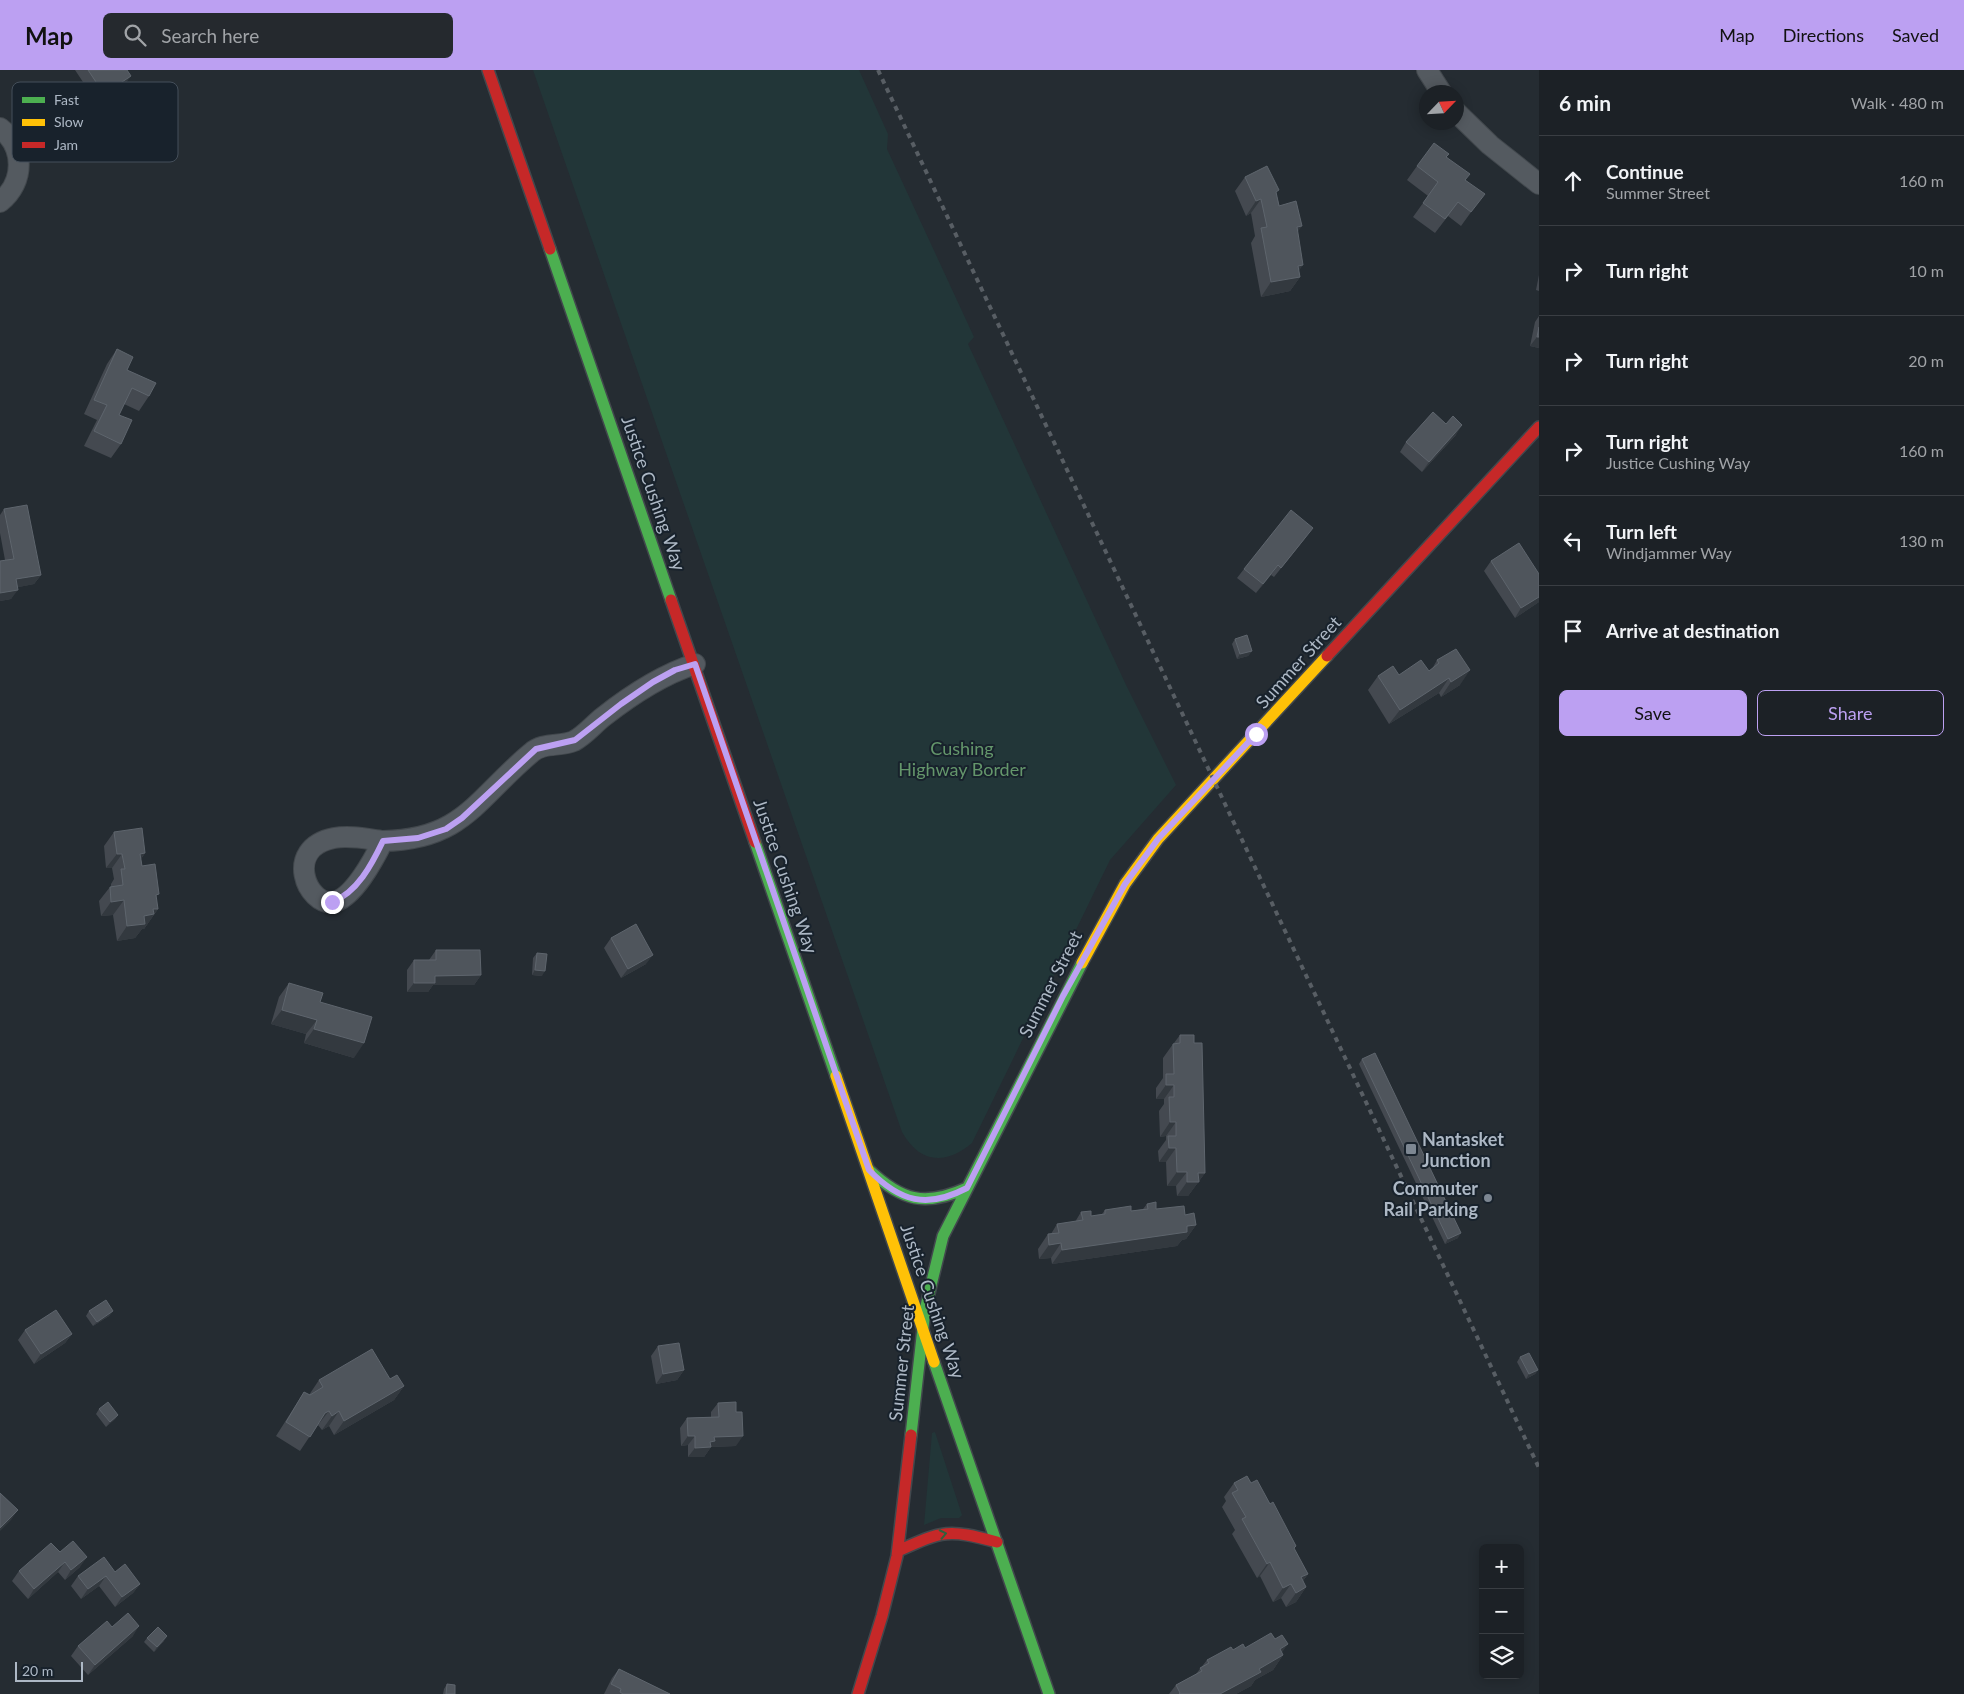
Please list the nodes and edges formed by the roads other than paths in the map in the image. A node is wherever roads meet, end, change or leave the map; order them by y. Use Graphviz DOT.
graph roads {
  1 [pos="488,70"];
  2 [pos="1427,70"];
  3 [pos="1437,85"];
  4 [pos="1464,120"];
  5 [pos="0,128"];
  6 [pos="12,140"];
  7 [pos="18,162"];
  8 [pos="1539,184"];
  9 [pos="0,202"];
  10 [pos="1539,427"];
  11 [pos="695,664"];
  12 [pos="383,841"];
  13 [pos="869,1170"];
  14 [pos="967,1188"];
  15 [pos="922,1322"];
  16 [pos="997,1542"];
  17 [pos="898,1551"];
  18 [pos="858,1694"];
  19 [pos="1050,1694"];
  1 -- 11 [label="main road, Justice Cushing Way"];
  2 -- 3 [label="street"];
  4 -- 8 [label="street"];
  5 -- 6 [label="street"];
  7 -- 9 [label="street"];
  10 -- 14 [label="main road, Summer Street"];
  11 -- 12 [label="street"];
  11 -- 13 [label="main road, Justice Cushing Way"];
  13 -- 14 [label="main road"];
  13 -- 15 [label="main road, Justice Cushing Way"];
  14 -- 15 [label="main road, Summer Street"];
  15 -- 16 [label="main road, Justice Cushing Way"];
  15 -- 17 [label="main road, Summer Street"];
  17 -- 16 [label="main road, one-way"];
  16 -- 19 [label="main road, Justice Cushing Way"];
  17 -- 18 [label="main road, Summer Street"];
}
